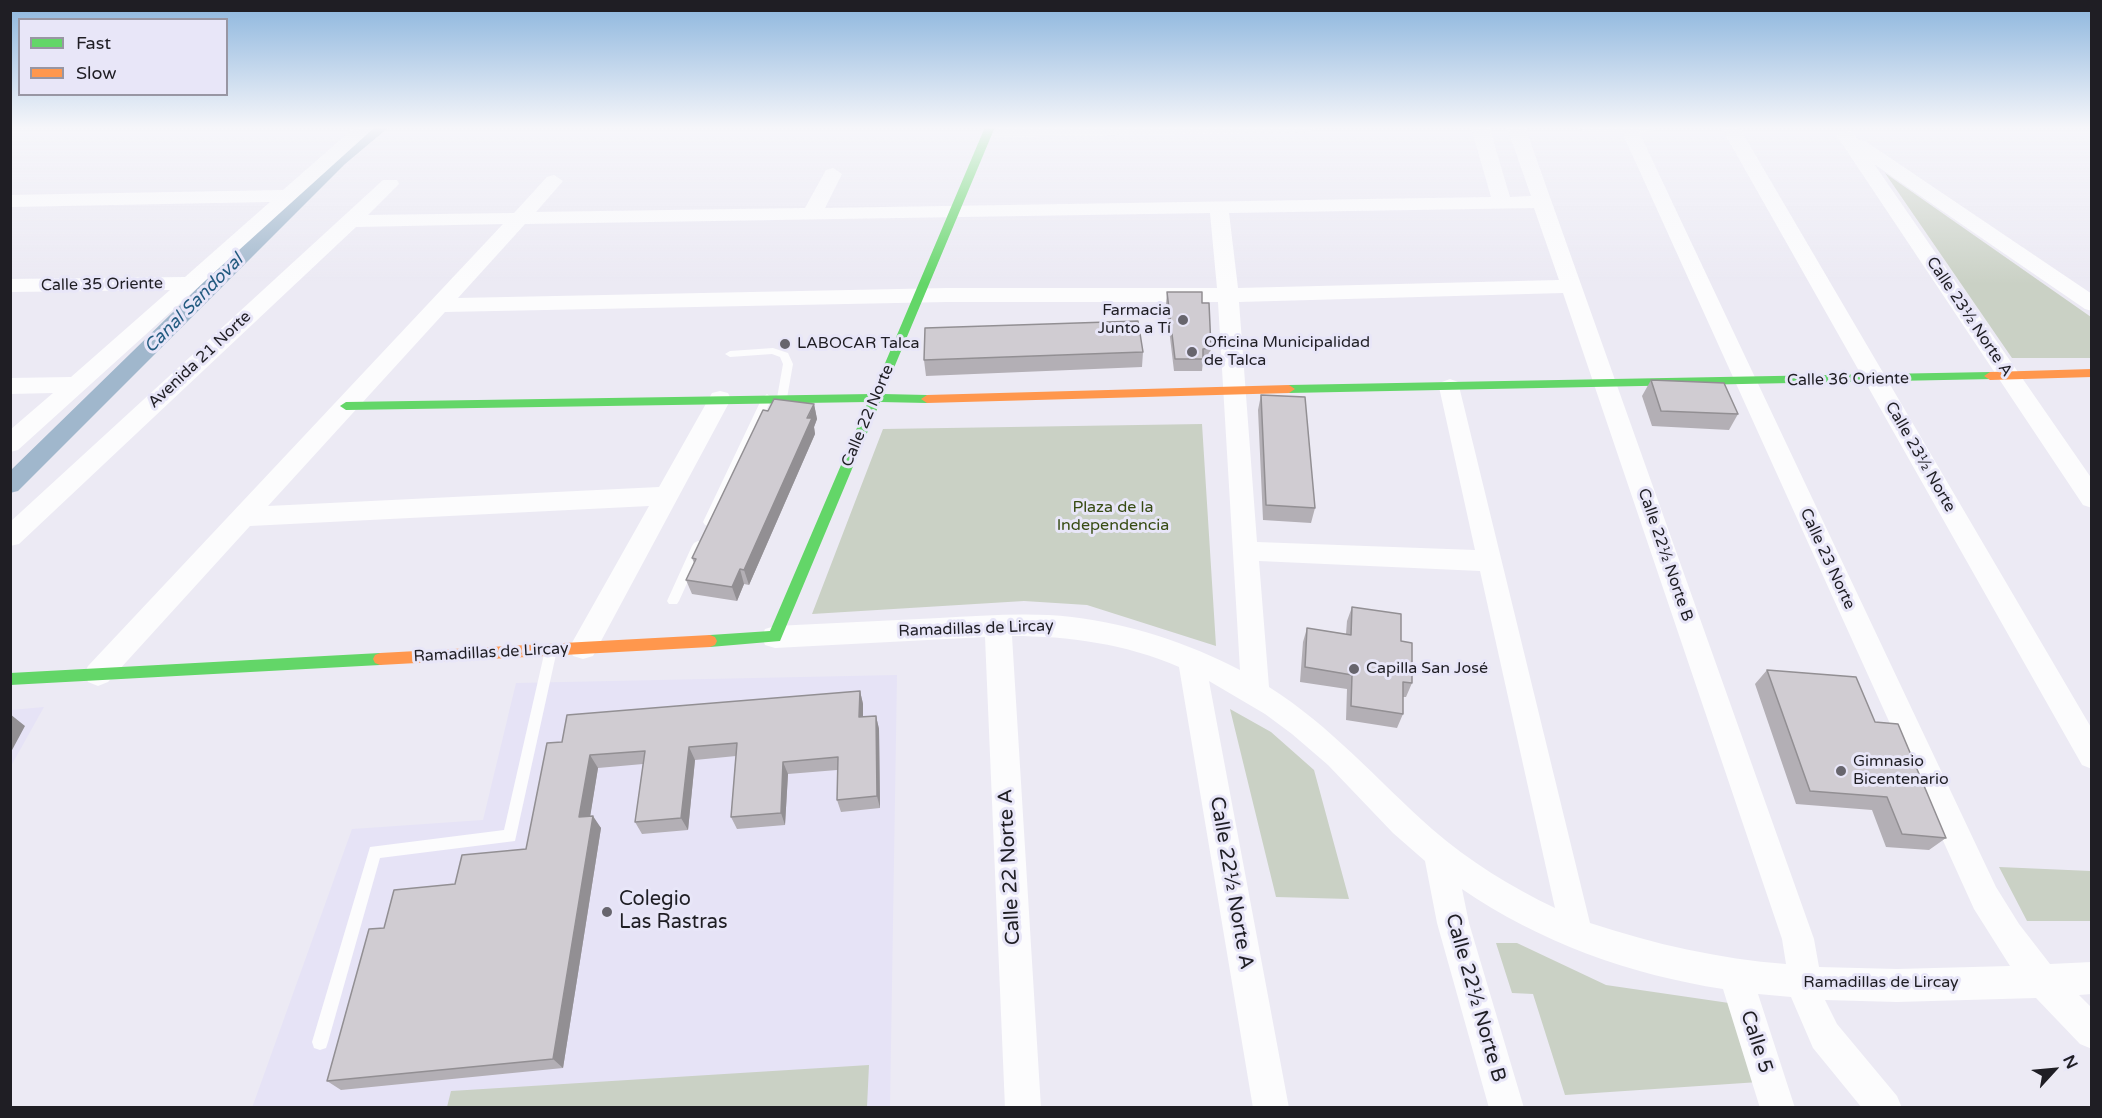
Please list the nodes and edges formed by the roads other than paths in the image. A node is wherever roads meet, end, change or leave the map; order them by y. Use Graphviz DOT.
graph roads {
  1 [pos="308,179"];
  2 [pos="830,179"];
  3 [pos="968,179"];
  4 [pos="1495,179"];
  5 [pos="1534,179"];
  6 [pos="1651,179"];
  7 [pos="1759,179"];
  8 [pos="1873,179"];
  9 [pos="1910,179"];
  10 [pos="554,181"];
  11 [pos="390,184"];
  12 [pos="289,196"];
  13 [pos="10,201"];
  14 [pos="1502,202"];
  15 [pos="1542,202"];
  16 [pos="1219,207"];
  17 [pos="954,211"];
  18 [pos="812,213"];
  19 [pos="520,218"];
  20 [pos="350,221"];
  21 [pos="193,283"];
  22 [pos="10,286"];
  23 [pos="1571,286"];
  24 [pos="1227,293"];
  25 [pos="919,295"];
  26 [pos="2091,304"];
  27 [pos="440,305"];
  28 [pos="730,354"];
  29 [pos="2091,373"];
  30 [pos="2008,376"];
  31 [pos="1875,380"];
  32 [pos="1744,382"];
  33 [pos="77,385"];
  34 [pos="1605,385"];
  35 [pos="10,386"];
  36 [pos="1450,387"];
  37 [pos="1234,391"];
  38 [pos="767,398"];
  39 [pos="782,398"];
  40 [pos="720,399"];
  41 [pos="875,399"];
  42 [pos="346,406"];
  43 [pos="10,444"];
  44 [pos="666,496"];
  45 [pos="2091,499"];
  46 [pos="243,518"];
  47 [pos="10,537"];
  48 [pos="1246,551"];
  49 [pos="1490,561"];
  50 [pos="674,601"];
  51 [pos="998,626"];
  52 [pos="775,637"];
  53 [pos="583,648"];
  54 [pos="551,650"];
  55 [pos="1191,658"];
  56 [pos="98,675"];
  57 [pos="10,679"];
  58 [pos="1255,692"];
  59 [pos="2091,756"];
  60 [pos="1438,853"];
  61 [pos="1577,934"];
  62 [pos="1735,976"];
  63 [pos="2091,978"];
  64 [pos="2042,981"];
  65 [pos="1806,985"];
  66 [pos="2091,1032"];
  67 [pos="320,1042"];
  68 [pos="1023,1107"];
  69 [pos="1270,1107"];
  70 [pos="1507,1107"];
  71 [pos="1778,1107"];
  72 [pos="1885,1107"];
  1 -- 12 [label="street"];
  2 -- 18 [label="street"];
  3 -- 17 [label="street, Calle 22 Norte"];
  4 -- 14 [label="street"];
  5 -- 15 [label="street, Calle 22½ Norte B"];
  6 -- 32 [label="street, Calle 23 Norte"];
  7 -- 31 [label="street, Calle 23½ Norte"];
  8 -- 30 [label="street, Calle 23½ Norte A"];
  9 -- 26 [label="street"];
  10 -- 19 [label="street"];
  11 -- 20 [label="street, Avenida 21 Norte"];
  12 -- 13 [label="street"];
  12 -- 21 [label="street"];
  14 -- 15 [label="street"];
  14 -- 16 [label="street"];
  15 -- 23 [label="street, Calle 22½ Norte B"];
  16 -- 17 [label="street"];
  16 -- 24 [label="street"];
  17 -- 18 [label="street"];
  17 -- 25 [label="street, Calle 22 Norte"];
  18 -- 19 [label="street"];
  19 -- 20 [label="street"];
  19 -- 27 [label="street"];
  20 -- 47 [label="street, Avenida 21 Norte"];
  21 -- 22 [label="street, Calle 35 Oriente"];
  21 -- 33 [label="street"];
  23 -- 24 [label="street"];
  23 -- 34 [label="street, Calle 22½ Norte B"];
  24 -- 25 [label="street"];
  24 -- 37 [label="street"];
  25 -- 27 [label="street"];
  25 -- 41 [label="street, Calle 22 Norte"];
  27 -- 42 [label="street"];
  28 -- 39 [label="lane"];
  29 -- 30 [label="street, Calle 36 Oriente"];
  30 -- 31 [label="street, Calle 36 Oriente"];
  30 -- 45 [label="street, Calle 23½ Norte A"];
  31 -- 32 [label="street, Calle 36 Oriente"];
  31 -- 59 [label="street, Calle 23½ Norte"];
  32 -- 34 [label="street, Calle 36 Oriente"];
  32 -- 64 [label="street, Calle 23 Norte"];
  33 -- 35 [label="street"];
  33 -- 43 [label="street"];
  34 -- 36 [label="street, Calle 36 Oriente"];
  34 -- 65 [label="street, Calle 22½ Norte B"];
  36 -- 37 [label="street, Calle 36 Oriente"];
  36 -- 49 [label="street"];
  37 -- 41 [label="street, Calle 36 Oriente"];
  37 -- 48 [label="street"];
  38 -- 39 [label="street, Calle 36 Oriente"];
  38 -- 40 [label="street, Calle 36 Oriente"];
  38 -- 50 [label="lane"];
  39 -- 41 [label="street, Calle 36 Oriente"];
  40 -- 42 [label="street, Calle 36 Oriente"];
  40 -- 44 [label="street"];
  41 -- 52 [label="street, Calle 22 Norte"];
  42 -- 46 [label="street"];
  44 -- 46 [label="street"];
  44 -- 53 [label="street"];
  46 -- 56 [label="street"];
  48 -- 49 [label="street"];
  48 -- 58 [label="street"];
  49 -- 61 [label="street"];
  51 -- 52 [label="street, Ramadillas de Lircay"];
  51 -- 55 [label="street, Ramadillas de Lircay"];
  51 -- 68 [label="street, Calle 22 Norte A"];
  52 -- 53 [label="street, Ramadillas de Lircay"];
  53 -- 54 [label="street, Ramadillas de Lircay"];
  54 -- 56 [label="street, Ramadillas de Lircay"];
  54 -- 67 [label="lane"];
  55 -- 58 [label="street, Ramadillas de Lircay"];
  55 -- 69 [label="street, Calle 22½ Norte A"];
  56 -- 57 [label="street, Ramadillas de Lircay"];
  58 -- 60 [label="street, Ramadillas de Lircay"];
  60 -- 61 [label="street, Ramadillas de Lircay"];
  60 -- 70 [label="street, Calle 22½ Norte B"];
  61 -- 62 [label="street, Ramadillas de Lircay"];
  62 -- 65 [label="street, Ramadillas de Lircay"];
  62 -- 71 [label="street, Calle 5"];
  63 -- 64 [label="street, Ramadillas de Lircay"];
  64 -- 65 [label="street, Ramadillas de Lircay"];
  64 -- 66 [label="street, Calle 23 Norte"];
  65 -- 72 [label="street"];
}
